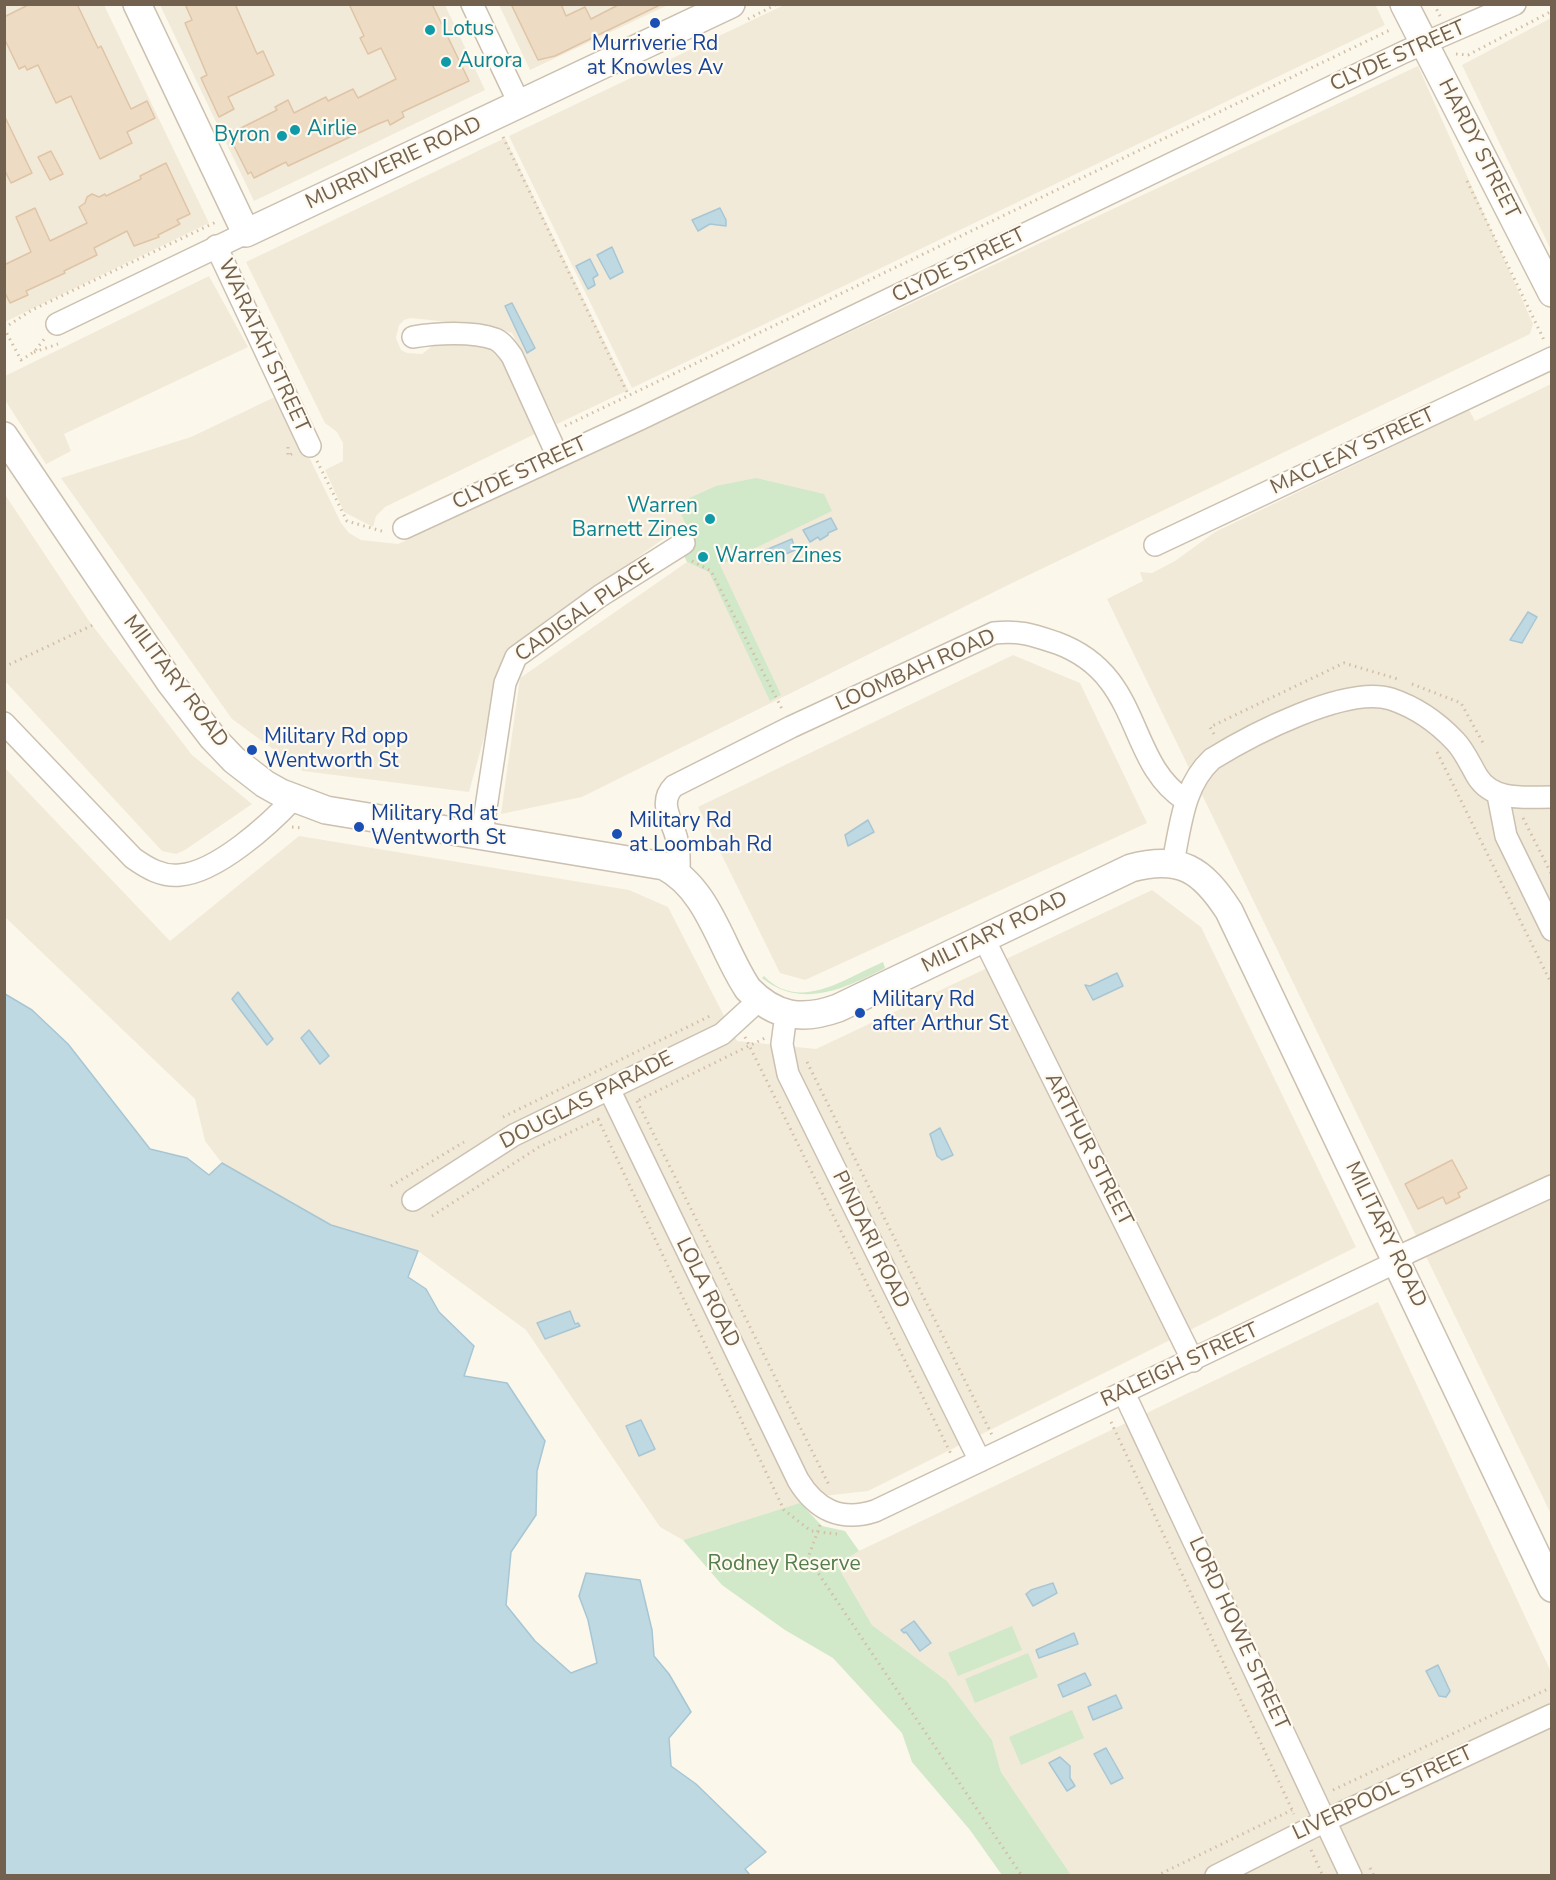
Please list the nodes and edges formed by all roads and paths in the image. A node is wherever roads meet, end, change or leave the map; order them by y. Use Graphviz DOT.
graph roads {
  1 [pos="137,4"];
  2 [pos="471,4"];
  3 [pos="1515,4"];
  4 [pos="727,6"];
  5 [pos="1399,16"];
  6 [pos="1423,43"];
  7 [pos="520,105"];
  8 [pos="494,117"];
  9 [pos="1465,176"];
  10 [pos="246,233"];
  11 [pos="216,246"];
  12 [pos="1551,293"];
  13 [pos="57,324"];
  14 [pos="4,328"];
  15 [pos="413,337"];
  16 [pos="1549,351"];
  17 [pos="629,396"];
  18 [pos="640,419"];
  19 [pos="548,434"];
  20 [pos="4,436"];
  21 [pos="310,446"];
  22 [pos="558,457"];
  23 [pos="404,528"];
  24 [pos="684,543"];
  25 [pos="1155,545"];
  26 [pos="696,562"];
  27 [pos="95,624"];
  28 [pos="4,667"];
  29 [pos="4,723"];
  30 [pos="791,727"];
  31 [pos="1216,738"];
  32 [pos="1484,746"];
  33 [pos="1435,747"];
  34 [pos="1505,796"];
  35 [pos="1551,797"];
  36 [pos="294,798"];
  37 [pos="1185,800"];
  38 [pos="482,834"];
  39 [pos="1173,862"];
  40 [pos="679,874"];
  41 [pos="1551,876"];
  42 [pos="1551,930"];
  43 [pos="984,939"];
  44 [pos="1551,985"];
  45 [pos="759,1000"];
  46 [pos="786,1014"];
  47 [pos="743,1033"];
  48 [pos="766,1038"];
  49 [pos="749,1046"];
  50 [pos="806,1060"];
  51 [pos="609,1089"];
  52 [pos="639,1100"];
  53 [pos="1551,1186"];
  54 [pos="413,1200"];
  55 [pos="1397,1261"];
  56 [pos="1193,1361"];
  57 [pos="1124,1393"];
  58 [pos="1111,1422"];
  59 [pos="1000,1451"];
  60 [pos="980,1461"];
  61 [pos="959,1471"];
  62 [pos="807,1495"];
  63 [pos="825,1509"];
  64 [pos="1551,1588"];
  65 [pos="1551,1687"];
  66 [pos="1551,1715"];
  67 [pos="1315,1798"];
  68 [pos="1292,1810"];
  69 [pos="1326,1820"];
  70 [pos="1303,1832"];
  71 [pos="1022,1875"];
  72 [pos="1156,1875"];
  73 [pos="1216,1875"];
  74 [pos="1323,1875"];
  75 [pos="1352,1875"];
  1 -- 10 [label="street"];
  2 -- 7 [label="street"];
  3 -- 6 [label="street, CLYDE STREET"];
  4 -- 7 [label="street, MURRIVERIE ROAD"];
  5 -- 6 [label="street, HARDY STREET"];
  5 -- 17 [label="path"];
  6 -- 12 [label="street, HARDY STREET"];
  6 -- 18 [label="street, CLYDE STREET"];
  7 -- 8 [label="street, MURRIVERIE ROAD"];
  8 -- 10 [label="street, MURRIVERIE ROAD"];
  8 -- 17 [label="path"];
  9 -- 16 [label="path"];
  10 -- 11 [label="street, MURRIVERIE ROAD"];
  11 -- 13 [label="street, MURRIVERIE ROAD"];
  11 -- 21 [label="street, WARATAH STREET"];
  13 -- 14 [label="path"];
  15 -- 19 [label="street"];
  16 -- 25 [label="street, MACLEAY STREET"];
  17 -- 18 [label="path"];
  17 -- 19 [label="path"];
  18 -- 22 [label="street, CLYDE STREET"];
  19 -- 22 [label="street"];
  20 -- 36 [label="street, MILITARY ROAD"];
  21 -- 23 [label="path"];
  22 -- 23 [label="street, CLYDE STREET"];
  24 -- 38 [label="street, CADIGAL PLACE"];
  26 -- 30 [label="path"];
  27 -- 28 [label="path"];
  29 -- 36 [label="street"];
  30 -- 37 [label="street, LOOMBAH ROAD"];
  30 -- 40 [label="street, LOOMBAH ROAD"];
  31 -- 32 [label="path"];
  33 -- 44 [label="path"];
  34 -- 35 [label="street"];
  34 -- 37 [label="street"];
  34 -- 41 [label="path"];
  34 -- 42 [label="street"];
  36 -- 38 [label="street, MILITARY ROAD"];
  37 -- 39 [label="street"];
  38 -- 40 [label="street, MILITARY ROAD"];
  39 -- 43 [label="street, MILITARY ROAD"];
  39 -- 55 [label="street, MILITARY ROAD"];
  40 -- 45 [label="street, MILITARY ROAD"];
  43 -- 46 [label="street, MILITARY ROAD"];
  43 -- 56 [label="street, ARTHUR STREET"];
  45 -- 46 [label="street, MILITARY ROAD"];
  45 -- 51 [label="street, DOUGLAS PARADE"];
  46 -- 60 [label="street, PINDARI ROAD"];
  47 -- 49 [label="path"];
  48 -- 49 [label="path"];
  49 -- 52 [label="path"];
  49 -- 61 [label="path"];
  50 -- 59 [label="path"];
  51 -- 54 [label="street, DOUGLAS PARADE"];
  51 -- 62 [label="street, LOLA ROAD"];
  53 -- 55 [label="street, RALEIGH STREET"];
  55 -- 56 [label="street, RALEIGH STREET"];
  55 -- 64 [label="street, MILITARY ROAD"];
  56 -- 57 [label="street, RALEIGH STREET"];
  57 -- 59 [label="street, RALEIGH STREET"];
  57 -- 67 [label="street, LORD HOWE STREET"];
  58 -- 68 [label="path"];
  59 -- 60 [label="street, RALEIGH STREET"];
  60 -- 61 [label="street, RALEIGH STREET"];
  61 -- 63 [label="street, RALEIGH STREET"];
  62 -- 63 [label="street, RALEIGH STREET"];
  63 -- 71 [label="path"];
  65 -- 67 [label="path"];
  66 -- 69 [label="street, LIVERPOOL STREET"];
  67 -- 68 [label="path"];
  67 -- 69 [label="street, LORD HOWE STREET"];
  68 -- 70 [label="path"];
  68 -- 72 [label="path"];
  69 -- 70 [label="street, LIVERPOOL STREET"];
  69 -- 75 [label="street, LORD HOWE STREET"];
  70 -- 73 [label="street, LIVERPOOL STREET"];
  70 -- 74 [label="path"];
}
